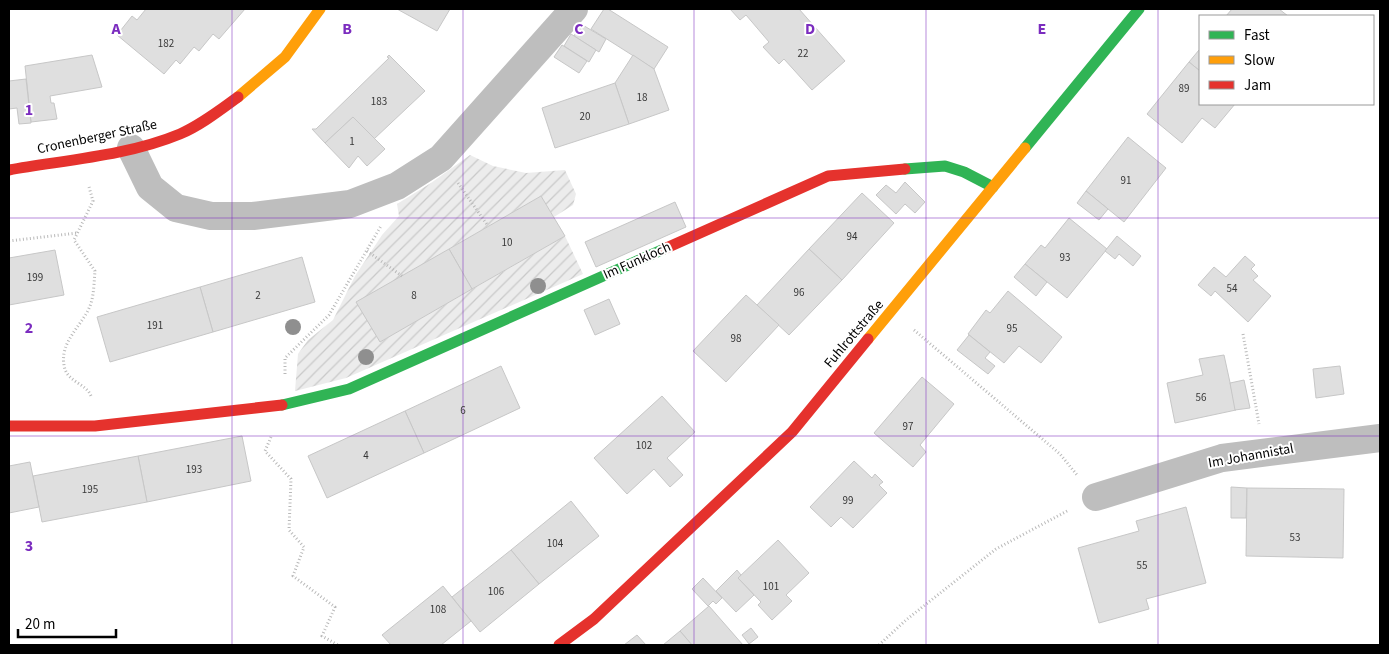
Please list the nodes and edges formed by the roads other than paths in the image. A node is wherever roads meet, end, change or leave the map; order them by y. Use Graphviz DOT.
graph roads {
  1 [pos="320,9"];
  2 [pos="574,9"];
  3 [pos="1139,9"];
  4 [pos="131,148"];
  5 [pos="9,170"];
  6 [pos="993,188"];
  7 [pos="9,426"];
  8 [pos="1380,438"];
  9 [pos="1096,497"];
  10 [pos="559,645"];
  1 -- 4 [label="street, Cronenberger Straße"];
  2 -- 4 [label="street"];
  3 -- 6 [label="street, Fuhlrottstraße"];
  4 -- 5 [label="street, Cronenberger Straße"];
  6 -- 7 [label="street, Im Funkloch"];
  6 -- 10 [label="street, Fuhlrottstraße"];
  8 -- 9 [label="street, Im Johannistal"];
}
